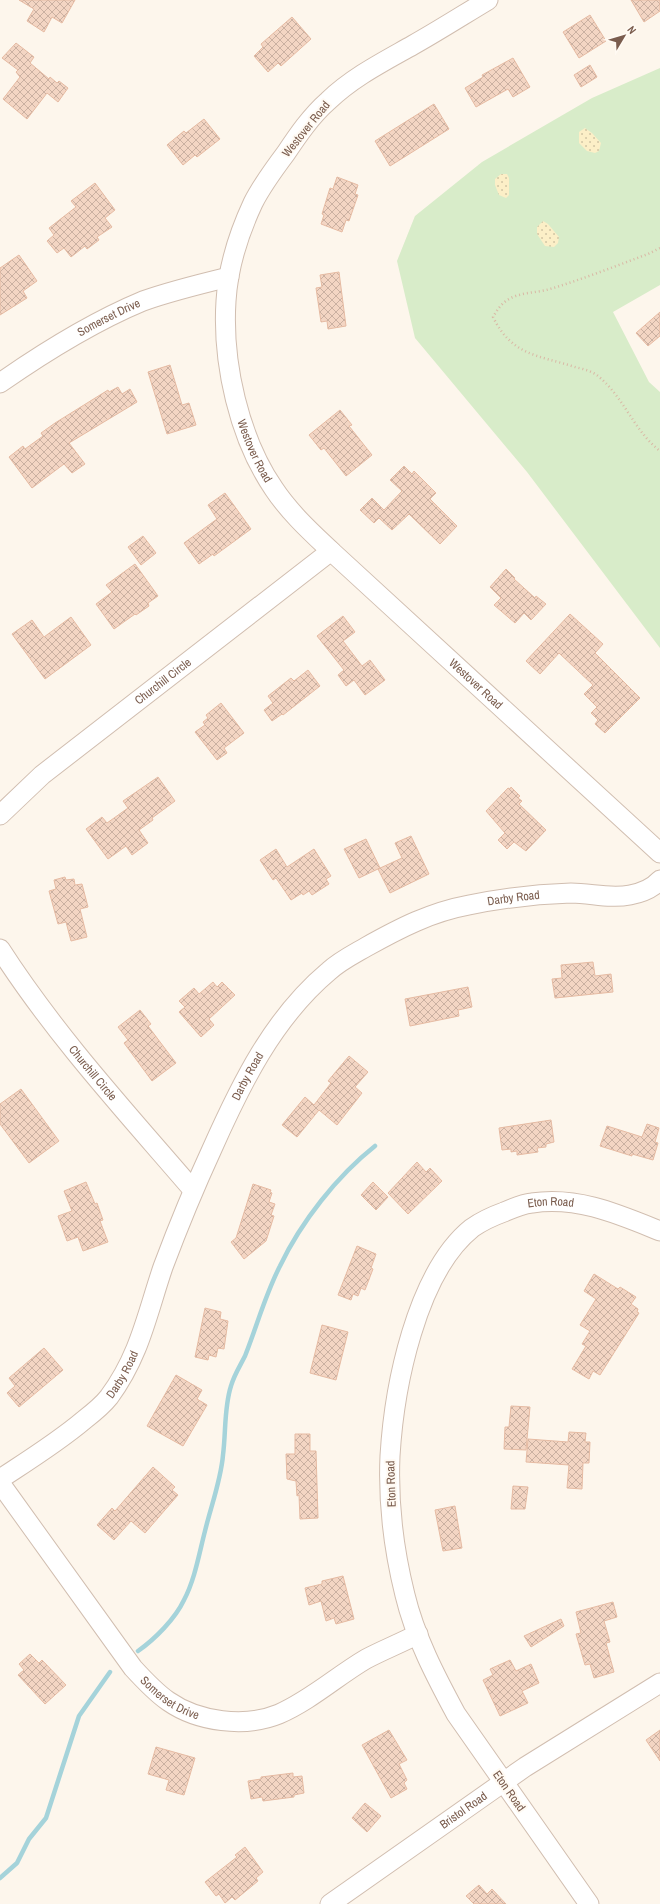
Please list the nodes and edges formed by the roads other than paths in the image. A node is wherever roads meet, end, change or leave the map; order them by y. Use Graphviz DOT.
graph roads {
  1 [pos="488,0"];
  2 [pos="229,277"];
  3 [pos="0,383"];
  4 [pos="331,552"];
  5 [pos="0,815"];
  6 [pos="660,853"];
  7 [pos="660,880"];
  8 [pos="0,949"];
  9 [pos="193,1190"];
  10 [pos="660,1230"];
  11 [pos="0,1479"];
  12 [pos="0,1483"];
  13 [pos="418,1634"];
  14 [pos="660,1683"];
  15 [pos="503,1782"];
  16 [pos="330,1904"];
  17 [pos="589,1904"];
  1 -- 2 [label="street, Westover Road"];
  2 -- 3 [label="street, Somerset Drive"];
  2 -- 4 [label="street, Westover Road"];
  4 -- 5 [label="street, Churchill Circle"];
  4 -- 6 [label="street, Westover Road"];
  7 -- 9 [label="street, Darby Road"];
  8 -- 9 [label="street, Churchill Circle"];
  9 -- 11 [label="street, Darby Road"];
  10 -- 13 [label="street, Eton Road"];
  12 -- 13 [label="street, Somerset Drive"];
  13 -- 15 [label="street, Eton Road"];
  14 -- 15 [label="street, Bristol Road"];
  15 -- 16 [label="street, Bristol Road"];
  15 -- 17 [label="street, Eton Road"];
}
